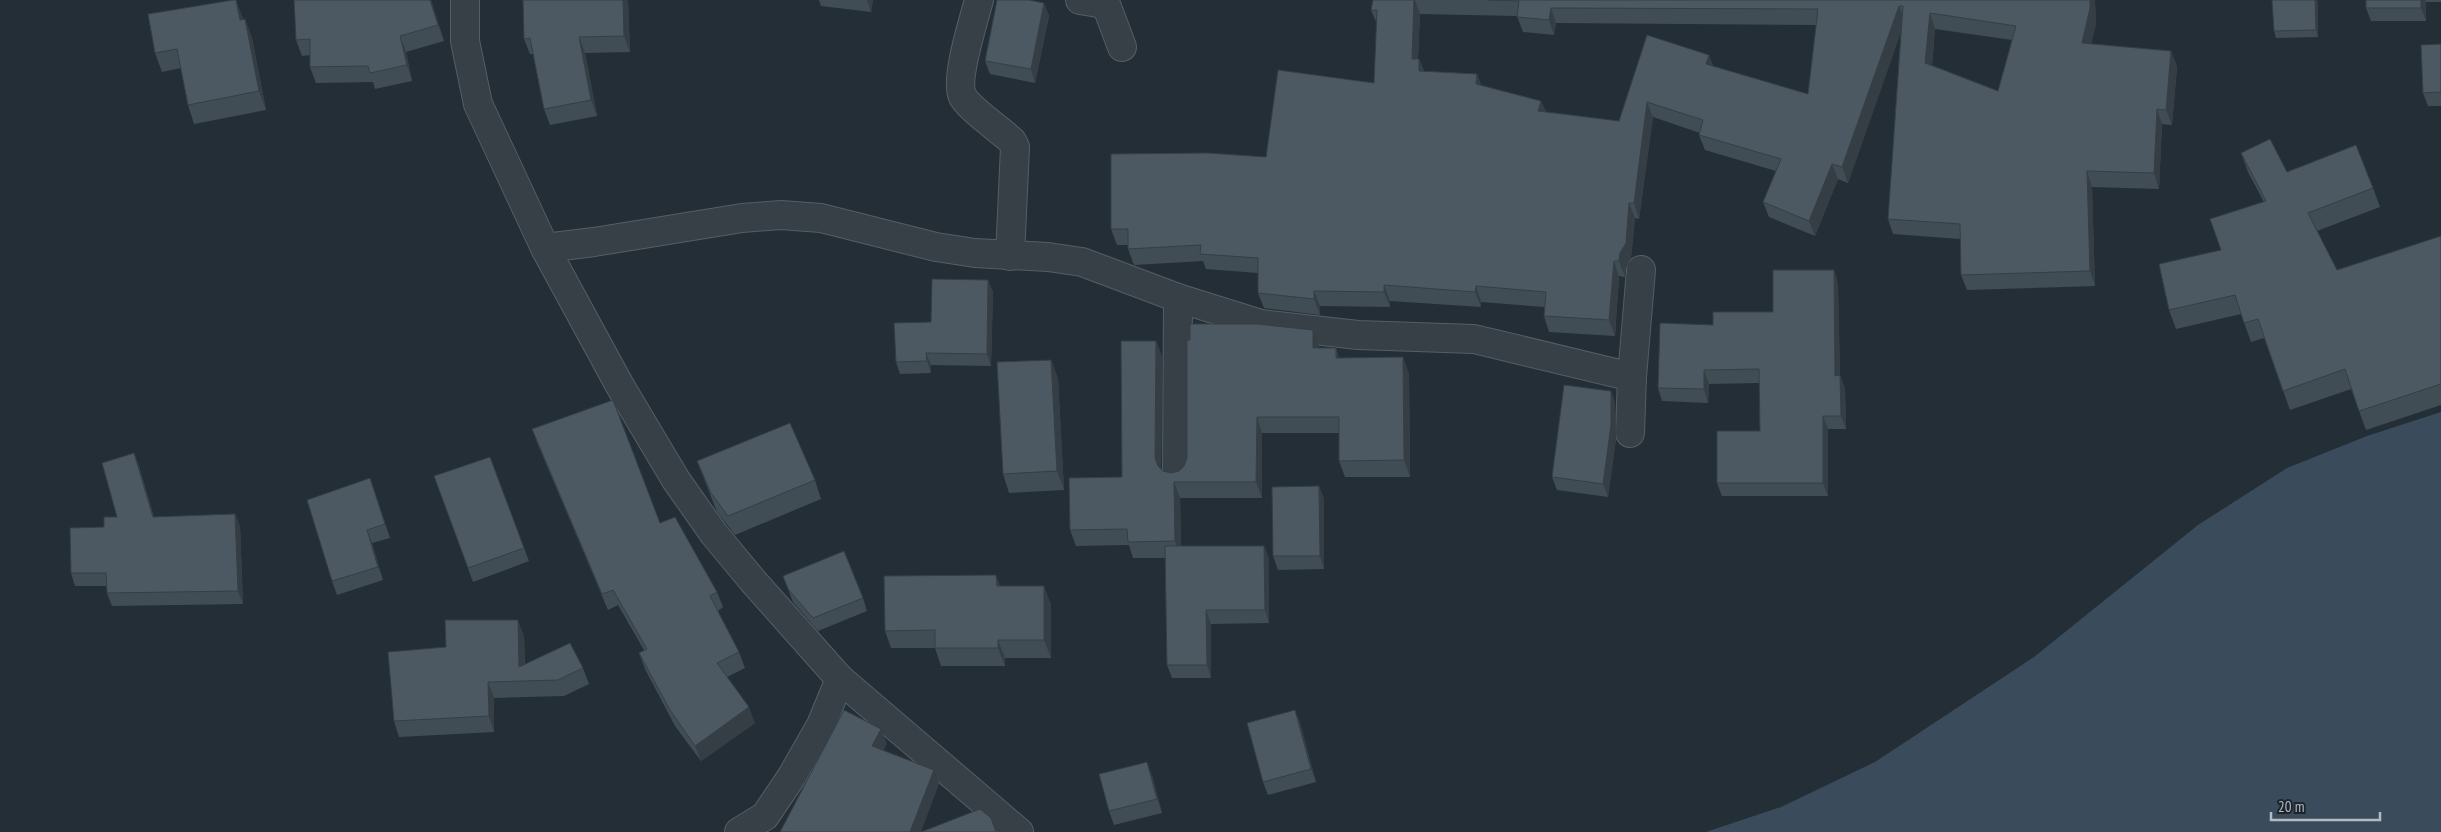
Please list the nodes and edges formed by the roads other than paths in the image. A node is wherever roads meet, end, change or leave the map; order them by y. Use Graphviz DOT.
graph roads {
  1 [pos="465,0"];
  2 [pos="979,0"];
  3 [pos="1080,0"];
  4 [pos="1122,47"];
  5 [pos="544,248"];
  6 [pos="1010,256"];
  7 [pos="1641,270"];
  8 [pos="1178,298"];
  9 [pos="1632,377"];
  10 [pos="1630,433"];
  11 [pos="1177,474"];
  12 [pos="840,679"];
  13 [pos="738,832"];
  14 [pos="1019,832"];
  1 -- 5 [label="street"];
  2 -- 6 [label="street"];
  3 -- 4 [label="street"];
  5 -- 6 [label="street"];
  5 -- 12 [label="street"];
  6 -- 8 [label="street"];
  7 -- 9 [label="street"];
  8 -- 9 [label="street"];
  8 -- 11 [label="street"];
  9 -- 10 [label="street"];
  12 -- 13 [label="street"];
  12 -- 14 [label="street"];
}
